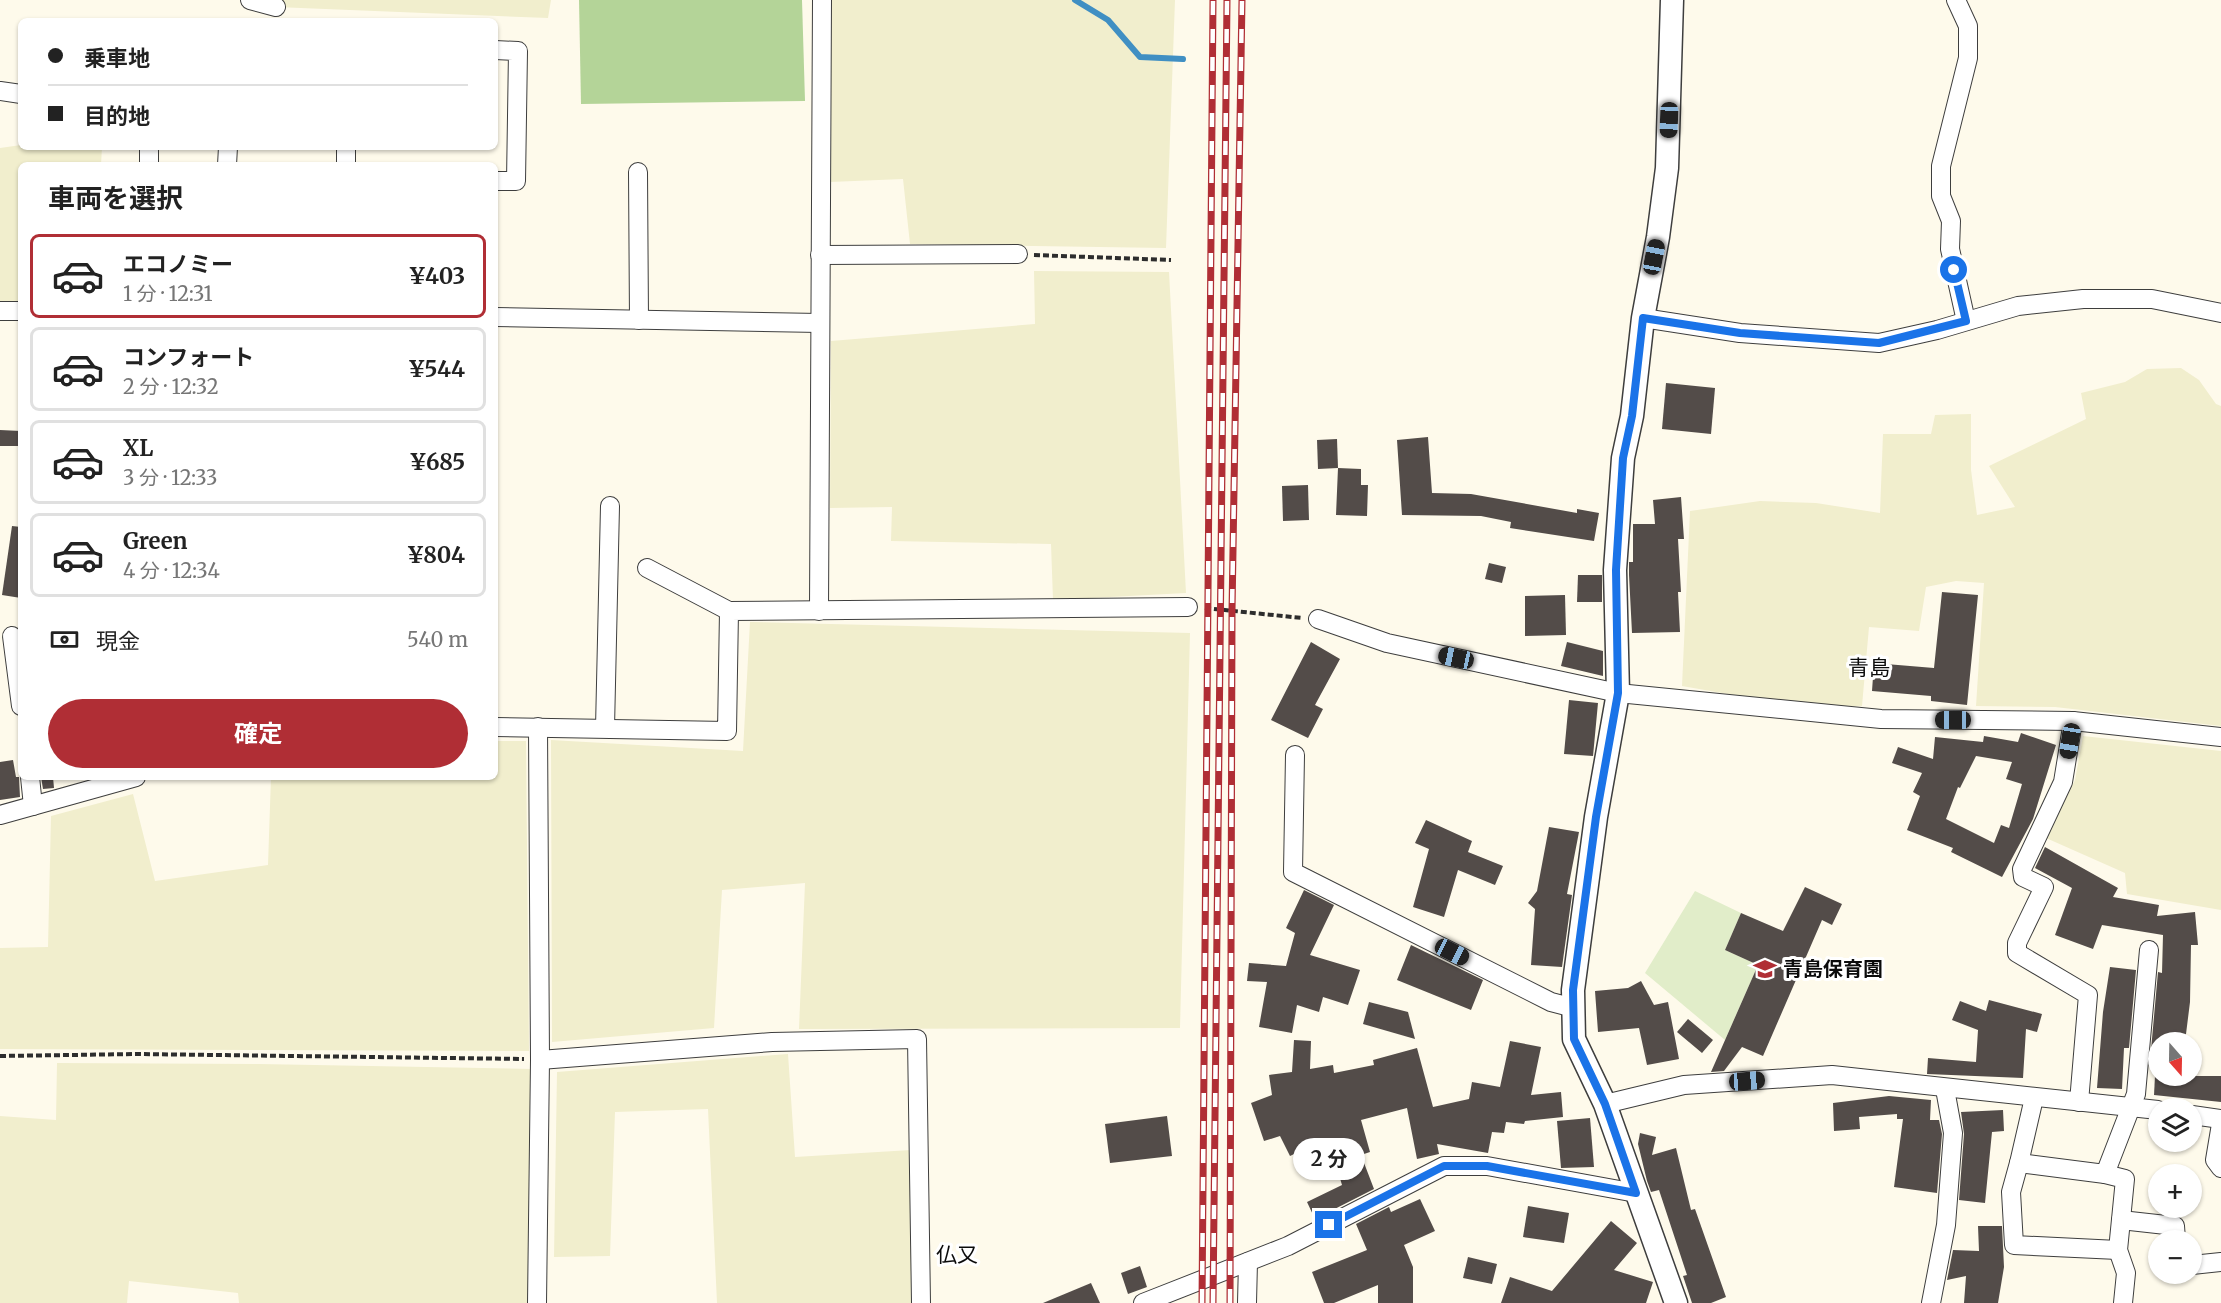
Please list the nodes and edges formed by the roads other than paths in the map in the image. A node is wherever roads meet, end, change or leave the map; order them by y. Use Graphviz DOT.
graph roads {
  1 [pos="250,0"];
  2 [pos="822,0"];
  3 [pos="1672,0"];
  4 [pos="1956,0"];
  5 [pos="276,7"];
  6 [pos="498,50"];
  7 [pos="0,92"];
  8 [pos="18,94"];
  9 [pos="638,172"];
  10 [pos="498,181"];
  11 [pos="1018,254"];
  12 [pos="820,255"];
  13 [pos="0,311"];
  14 [pos="18,311"];
  15 [pos="2221,313"];
  16 [pos="498,318"];
  17 [pos="1643,318"];
  18 [pos="639,320"];
  19 [pos="1966,321"];
  20 [pos="820,323"];
  21 [pos="609,506"];
  22 [pos="647,568"];
  23 [pos="1188,607"];
  24 [pos="729,611"];
  25 [pos="819,611"];
  26 [pos="1318,619"];
  27 [pos="11,636"];
  28 [pos="18,684"];
  29 [pos="1618,693"];
  30 [pos="2073,721"];
  31 [pos="498,727"];
  32 [pos="538,727"];
  33 [pos="605,728"];
  34 [pos="2221,737"];
  35 [pos="1295,755"];
  36 [pos="30,780"];
  37 [pos="125,780"];
  38 [pos="33,806"];
  39 [pos="0,815"];
  40 [pos="2149,950"];
  41 [pos="1574,1008"];
  42 [pos="540,1060"];
  43 [pos="1945,1089"];
  44 [pos="2034,1098"];
  45 [pos="2079,1102"];
  46 [pos="1605,1104"];
  47 [pos="2129,1107"];
  48 [pos="2148,1109"];
  49 [pos="2202,1116"];
  50 [pos="2221,1119"];
  51 [pos="2221,1124"];
  52 [pos="2019,1164"];
  53 [pos="2221,1168"];
  54 [pos="2105,1174"];
  55 [pos="1636,1193"];
  56 [pos="2121,1220"];
  57 [pos="2175,1230"];
  58 [pos="2118,1250"];
  59 [pos="1248,1262"];
  60 [pos="2221,1262"];
  61 [pos="2202,1264"];
  62 [pos="537,1303"];
  63 [pos="921,1303"];
  64 [pos="1143,1303"];
  65 [pos="1247,1303"];
  66 [pos="1676,1303"];
  67 [pos="1931,1303"];
  68 [pos="2123,1303"];
  1 -- 5 [label="street"];
  2 -- 12 [label="street"];
  3 -- 17 [label="street"];
  4 -- 19 [label="street"];
  6 -- 10 [label="street"];
  7 -- 8 [label="street"];
  9 -- 18 [label="street"];
  11 -- 12 [label="street"];
  12 -- 20 [label="street"];
  13 -- 14 [label="street"];
  15 -- 19 [label="street"];
  16 -- 18 [label="street"];
  17 -- 19 [label="street"];
  17 -- 29 [label="street"];
  18 -- 20 [label="street"];
  20 -- 25 [label="street"];
  21 -- 33 [label="street"];
  22 -- 24 [label="street"];
  23 -- 25 [label="street"];
  24 -- 25 [label="street"];
  24 -- 33 [label="street"];
  26 -- 29 [label="street"];
  27 -- 28 [label="street"];
  29 -- 30 [label="street"];
  29 -- 41 [label="street"];
  30 -- 34 [label="street"];
  30 -- 45 [label="street"];
  31 -- 32 [label="street"];
  32 -- 33 [label="street"];
  32 -- 42 [label="street"];
  35 -- 41 [label="street"];
  36 -- 38 [label="street"];
  37 -- 38 [label="street"];
  38 -- 39 [label="street"];
  40 -- 47 [label="street"];
  41 -- 46 [label="street"];
  42 -- 62 [label="street"];
  42 -- 63 [label="street"];
  43 -- 44 [label="street"];
  43 -- 46 [label="street"];
  43 -- 67 [label="street"];
  44 -- 45 [label="street"];
  44 -- 52 [label="street"];
  45 -- 47 [label="street"];
  46 -- 55 [label="street"];
  47 -- 48 [label="street"];
  47 -- 54 [label="street"];
  49 -- 50 [label="street"];
  51 -- 53 [label="street"];
  52 -- 54 [label="street"];
  52 -- 58 [label="street"];
  54 -- 56 [label="street"];
  55 -- 59 [label="street"];
  55 -- 66 [label="street"];
  56 -- 57 [label="street"];
  56 -- 58 [label="street"];
  58 -- 68 [label="street"];
  59 -- 64 [label="street"];
  59 -- 65 [label="street"];
  60 -- 61 [label="street"];
}
